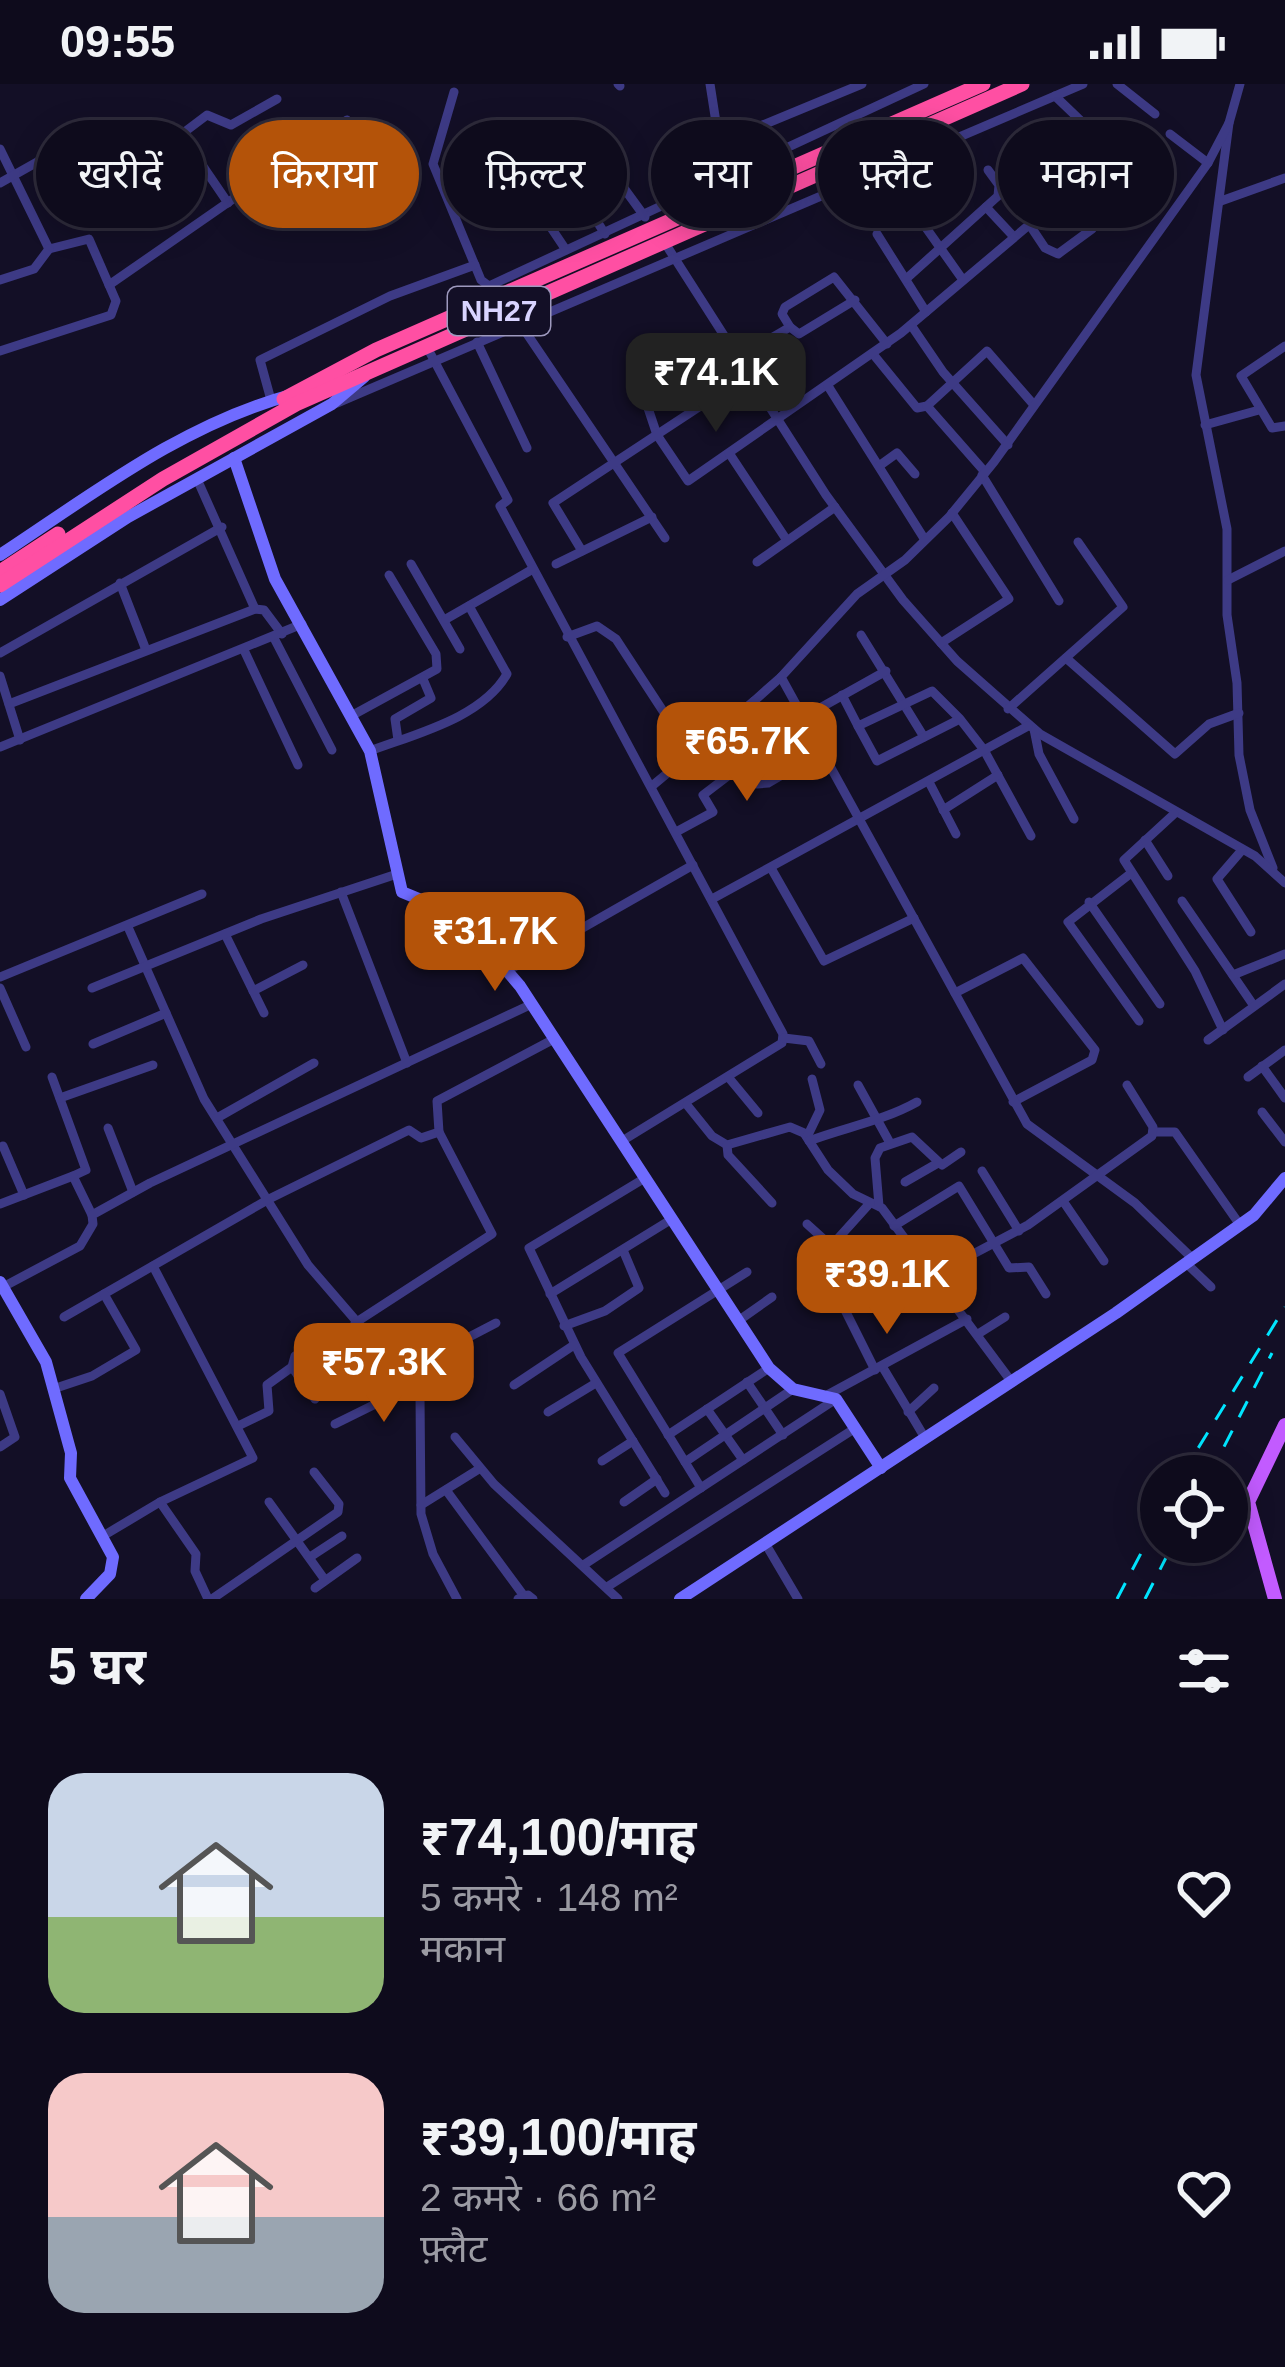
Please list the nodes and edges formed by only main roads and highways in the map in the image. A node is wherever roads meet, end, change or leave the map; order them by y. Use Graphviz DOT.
graph roads {
  1 [pos="983,84"];
  2 [pos="1022,84"];
  3 [pos="0,572"];
  4 [pos="0,585"];
  5 [pos="1285,1425"];
  6 [pos="1272,1598"];
  1 -- 3 [label="highway, NH27"];
  2 -- 4 [label="highway, NH27"];
  5 -- 6 [label="main road"];
}
